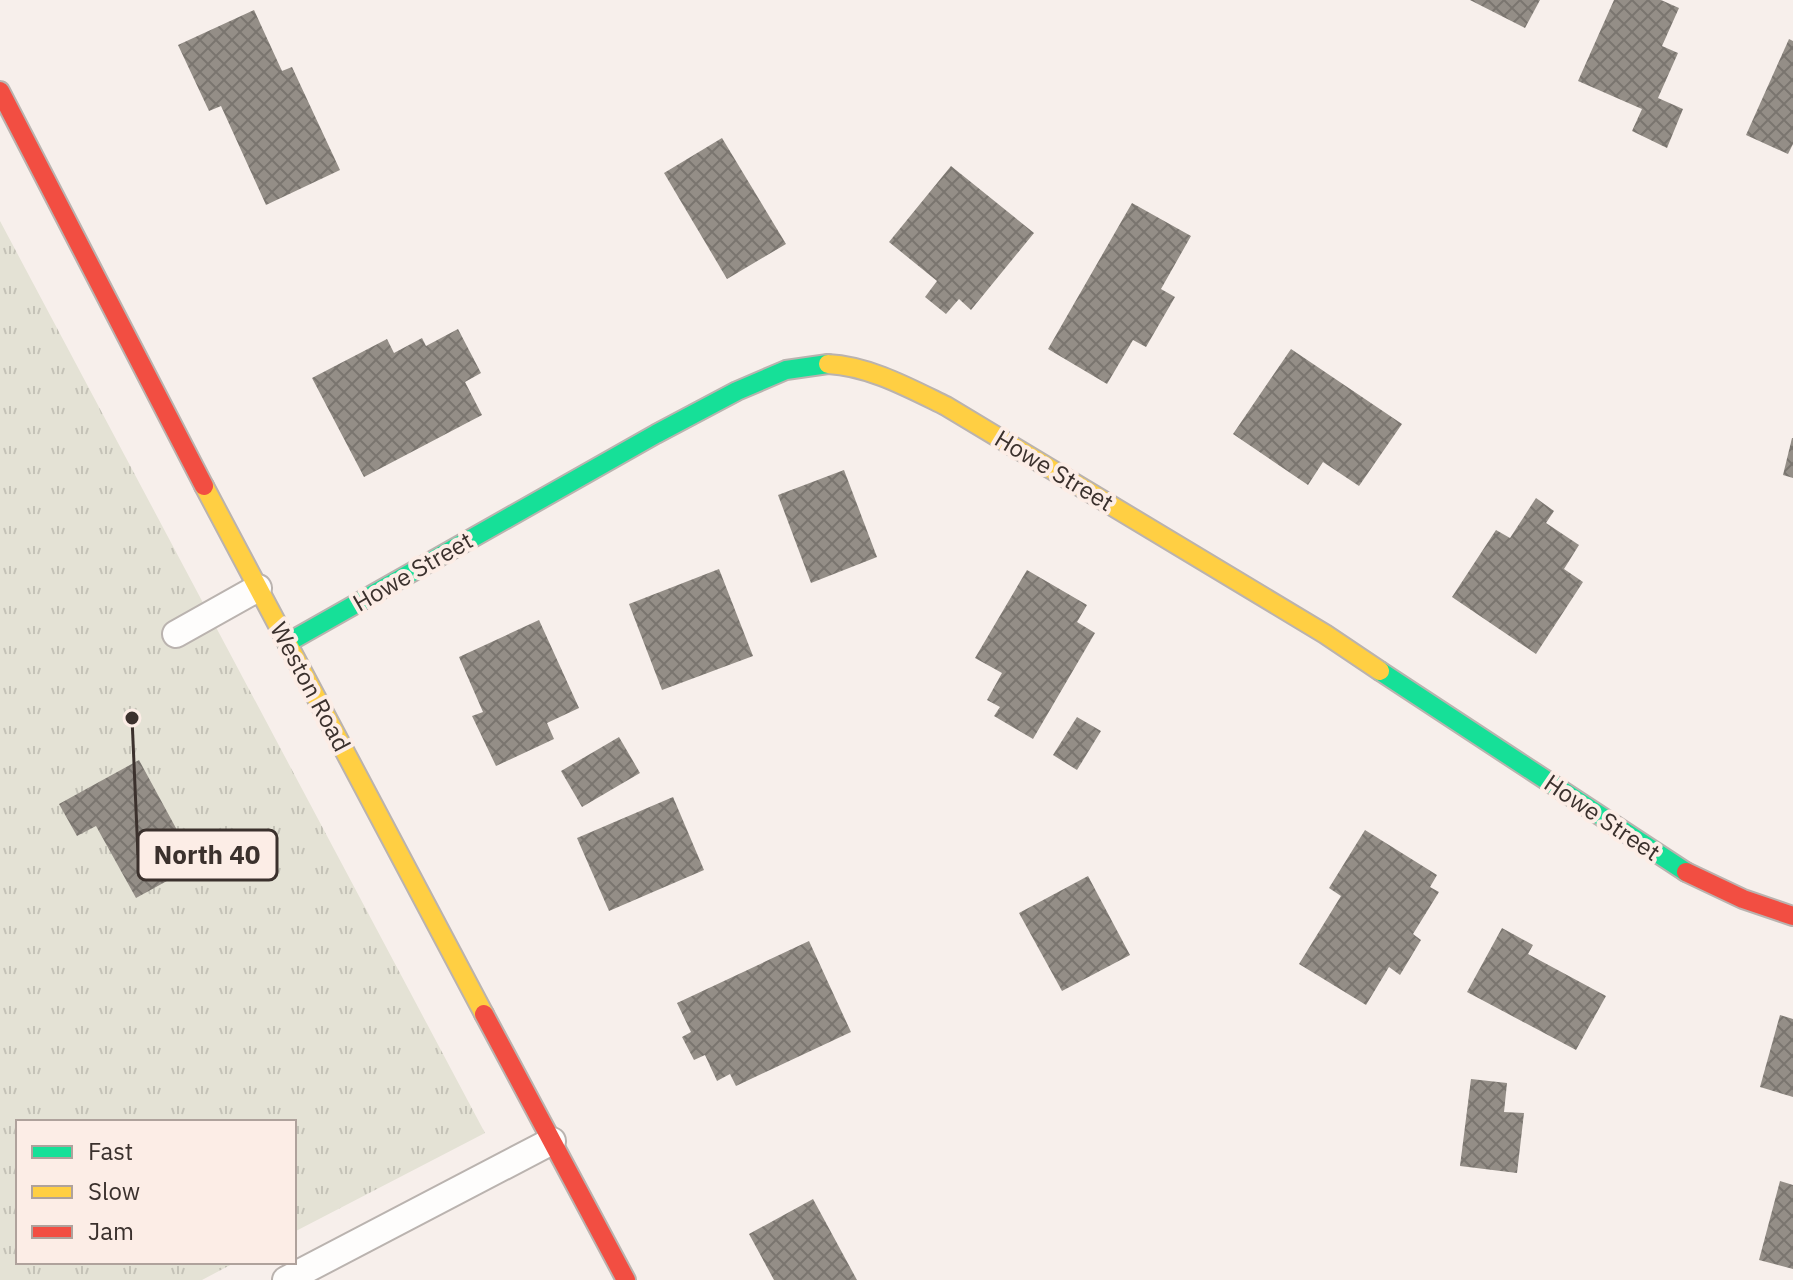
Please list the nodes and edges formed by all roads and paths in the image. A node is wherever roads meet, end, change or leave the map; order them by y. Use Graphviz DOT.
graph roads {
  1 [pos="0,91"];
  2 [pos="258,588"];
  3 [pos="176,634"];
  4 [pos="287,643"];
  5 [pos="1793,916"];
  6 [pos="552,1141"];
  7 [pos="286,1280"];
  8 [pos="626,1280"];
  1 -- 2 [label="street, Weston Road"];
  2 -- 3 [label="lane"];
  2 -- 4 [label="street, Weston Road"];
  4 -- 5 [label="street, Howe Street"];
  4 -- 6 [label="street, Weston Road"];
  6 -- 7 [label="lane"];
  6 -- 8 [label="street, Weston Road"];
}
